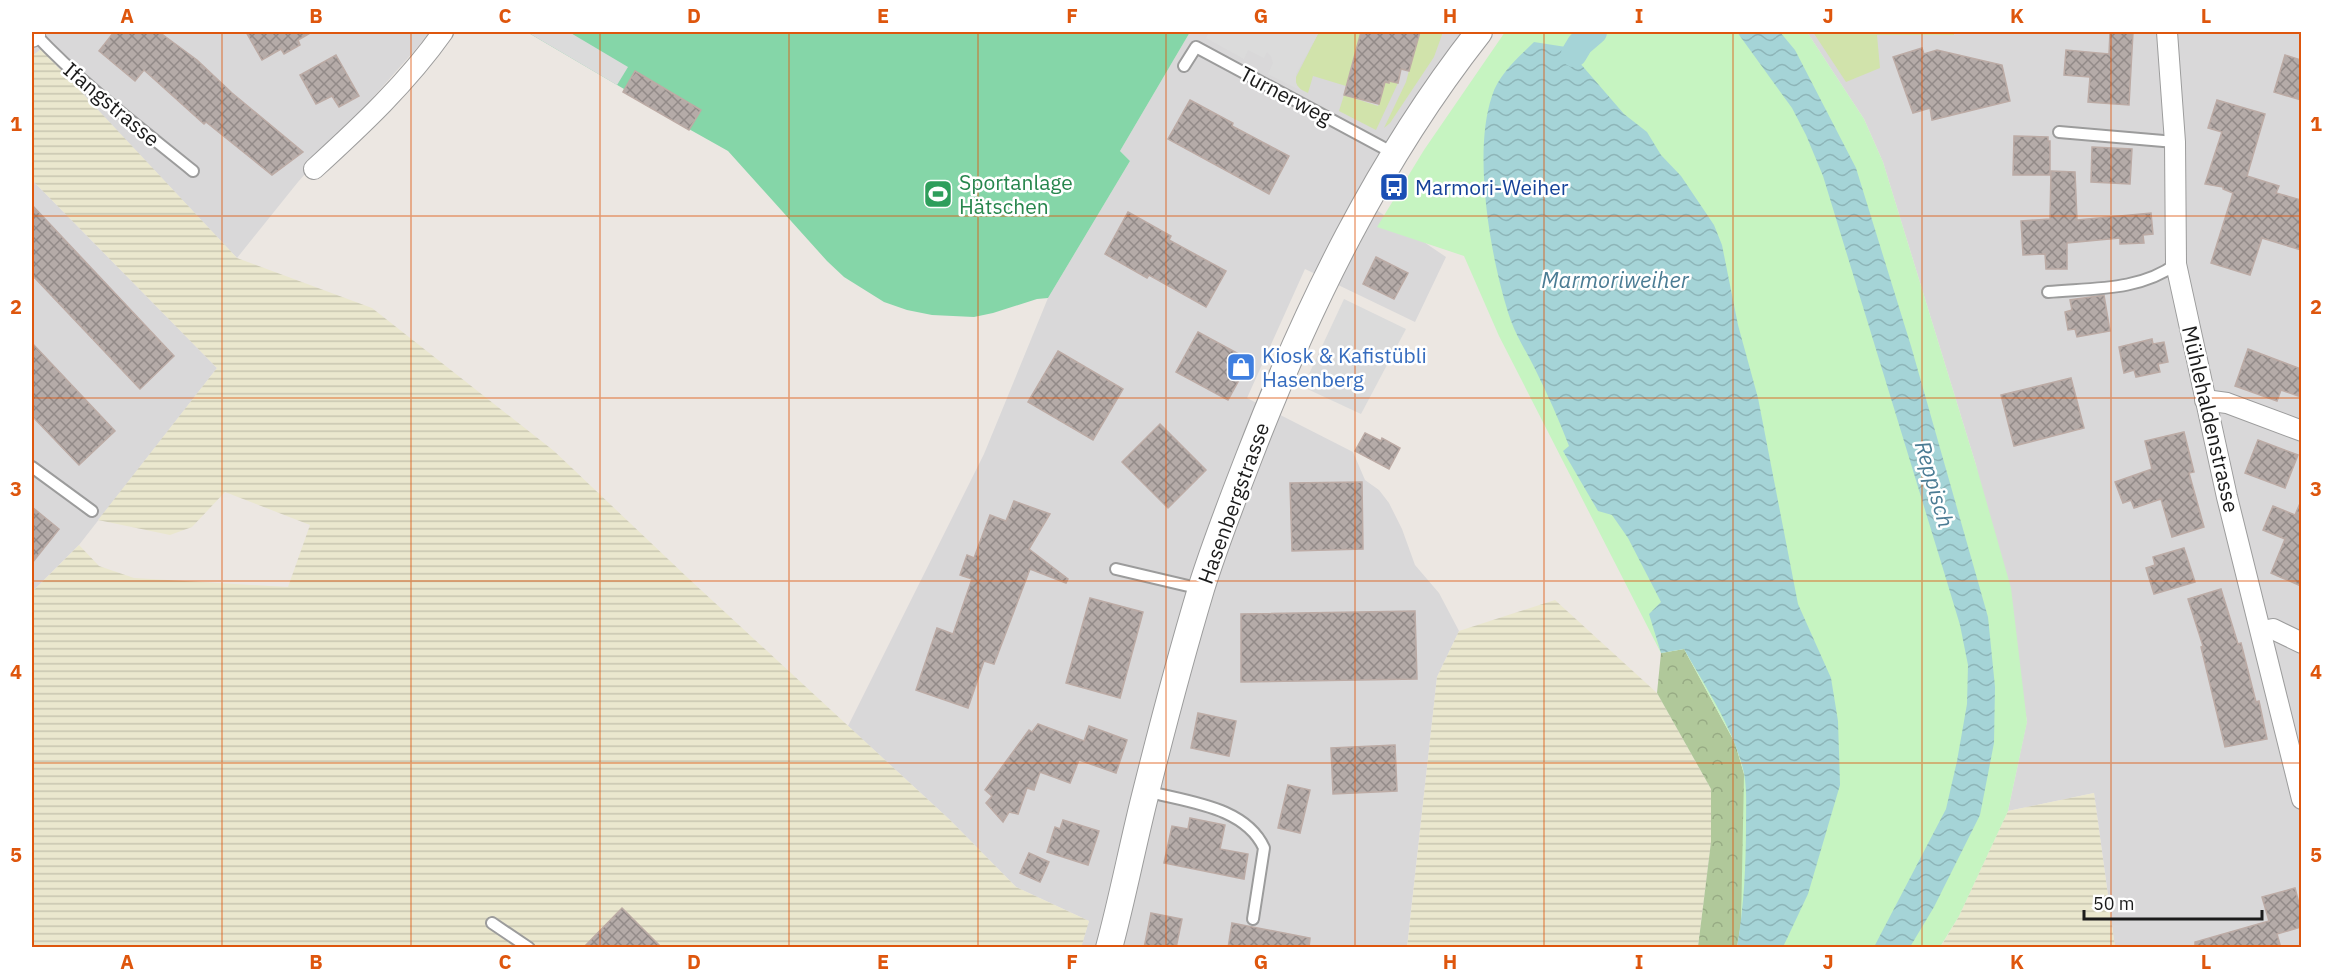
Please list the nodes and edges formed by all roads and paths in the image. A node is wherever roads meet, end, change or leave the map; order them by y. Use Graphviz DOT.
graph roads {
  1 [pos="443,32"];
  2 [pos="1479,32"];
  3 [pos="2168,32"];
  4 [pos="34,34"];
  5 [pos="1184,66"];
  6 [pos="2059,132"];
  7 [pos="2175,142"];
  8 [pos="1395,154"];
  9 [pos="314,169"];
  10 [pos="193,171"];
  11 [pos="2176,264"];
  12 [pos="2048,292"];
  13 [pos="2205,399"];
  14 [pos="2301,431"];
  15 [pos="32,467"];
  16 [pos="92,511"];
  17 [pos="1116,569"];
  18 [pos="1201,589"];
  19 [pos="2262,631"];
  20 [pos="2301,643"];
  21 [pos="1146,791"];
  22 [pos="2301,799"];
  23 [pos="1253,919"];
  24 [pos="492,923"];
  25 [pos="529,948"];
  26 [pos="1109,948"];
  1 -- 9 [label="street"];
  2 -- 8 [label="street, Hasenbergstrasse"];
  3 -- 7 [label="street, Mühlehaldenstrasse"];
  4 -- 10 [label="lane, Ifangstrasse"];
  5 -- 8 [label="lane, Turnerweg"];
  6 -- 7 [label="lane"];
  7 -- 11 [label="street, Mühlehaldenstrasse"];
  8 -- 18 [label="street, Hasenbergstrasse"];
  11 -- 12 [label="lane"];
  11 -- 13 [label="street, Mühlehaldenstrasse"];
  13 -- 14 [label="street"];
  13 -- 19 [label="street, Mühlehaldenstrasse"];
  15 -- 16 [label="lane"];
  17 -- 18 [label="lane"];
  18 -- 21 [label="street, Hasenbergstrasse"];
  19 -- 20 [label="street"];
  19 -- 22 [label="street, Mühlehaldenstrasse"];
  21 -- 23 [label="lane"];
  21 -- 26 [label="street, Hasenbergstrasse"];
  24 -- 25 [label="lane"];
}
